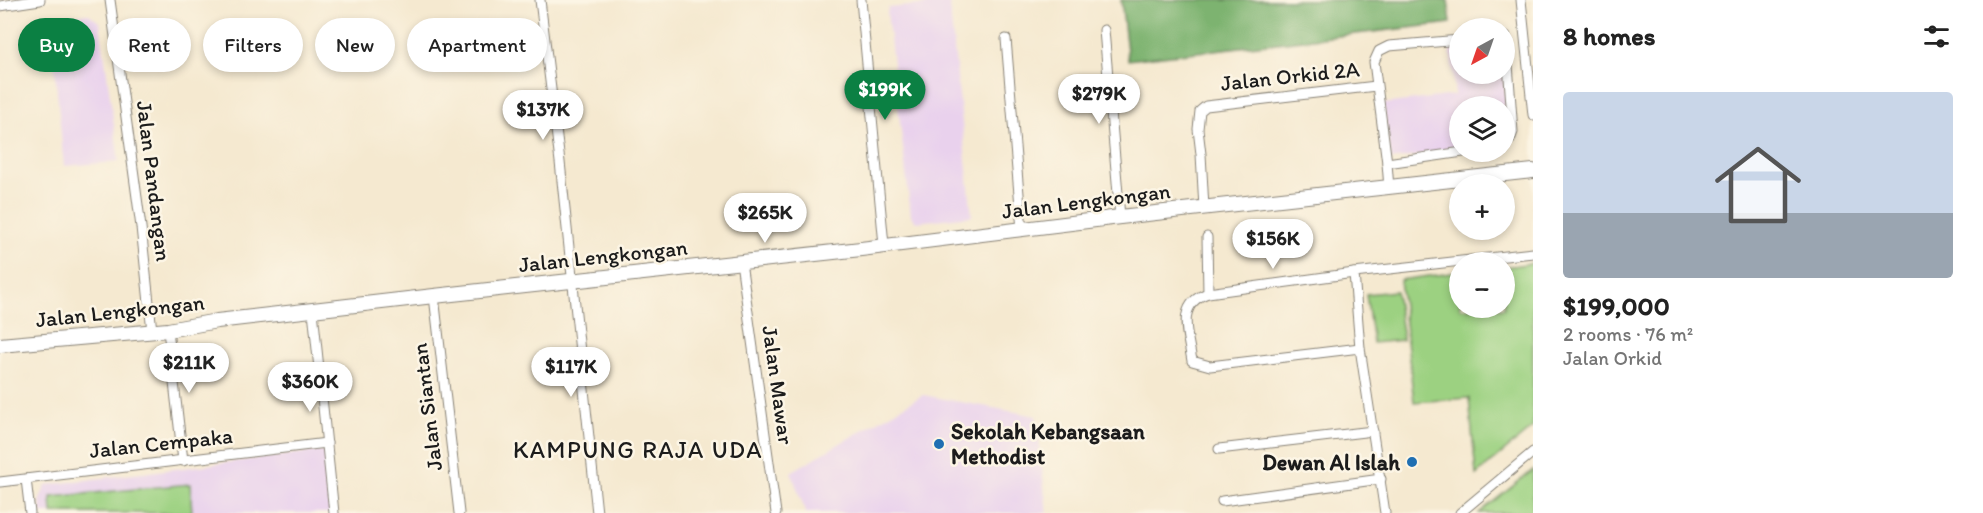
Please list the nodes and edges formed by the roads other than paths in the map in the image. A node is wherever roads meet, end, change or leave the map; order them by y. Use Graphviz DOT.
graph roads {
  1 [pos="40,0"];
  2 [pos="110,0"];
  3 [pos="540,0"];
  4 [pos="861,0"];
  5 [pos="1521,0"];
  6 [pos="0,6"];
  7 [pos="1104,30"];
  8 [pos="1524,33"];
  9 [pos="1515,35"];
  10 [pos="1006,39"];
  11 [pos="1449,41"];
  12 [pos="1376,86"];
  13 [pos="1533,115"];
  14 [pos="1449,154"];
  15 [pos="1387,164"];
  16 [pos="1533,171"];
  17 [pos="1389,188"];
  18 [pos="1204,208"];
  19 [pos="1120,217"];
  20 [pos="1022,230"];
  21 [pos="1207,237"];
  22 [pos="884,245"];
  23 [pos="1533,253"];
  24 [pos="741,262"];
  25 [pos="1354,273"];
  26 [pos="571,280"];
  27 [pos="1208,293"];
  28 [pos="434,296"];
  29 [pos="313,310"];
  30 [pos="168,330"];
  31 [pos="152,331"];
  32 [pos="0,345"];
  33 [pos="1360,348"];
  34 [pos="1373,431"];
  35 [pos="327,443"];
  36 [pos="1219,449"];
  37 [pos="1533,452"];
  38 [pos="183,461"];
  39 [pos="27,478"];
  40 [pos="1381,479"];
  41 [pos="0,482"];
  42 [pos="1222,501"];
  43 [pos="30,513"];
  44 [pos="334,513"];
  45 [pos="459,513"];
  46 [pos="597,513"];
  47 [pos="776,513"];
  48 [pos="1385,513"];
  49 [pos="1460,513"];
  1 -- 6 [label="street"];
  2 -- 31 [label="street, Jalan Pandangan"];
  3 -- 26 [label="street"];
  4 -- 22 [label="street"];
  5 -- 8 [label="street"];
  7 -- 19 [label="street"];
  8 -- 9 [label="street"];
  8 -- 13 [label="street"];
  10 -- 20 [label="street"];
  11 -- 12 [label="street"];
  12 -- 15 [label="street"];
  12 -- 18 [label="street, Jalan Orkid 2A"];
  14 -- 15 [label="street"];
  15 -- 17 [label="street"];
  16 -- 17 [label="street, Jalan Lengkongan"];
  17 -- 18 [label="street, Jalan Lengkongan"];
  18 -- 19 [label="street, Jalan Lengkongan"];
  19 -- 20 [label="street, Jalan Lengkongan"];
  20 -- 22 [label="street, Jalan Lengkongan"];
  21 -- 27 [label="street"];
  22 -- 24 [label="street, Jalan Lengkongan"];
  23 -- 25 [label="street"];
  24 -- 26 [label="street, Jalan Lengkongan"];
  24 -- 47 [label="street, Jalan Mawar"];
  25 -- 27 [label="street"];
  25 -- 33 [label="street"];
  26 -- 28 [label="street, Jalan Lengkongan"];
  26 -- 46 [label="street"];
  27 -- 33 [label="street"];
  28 -- 29 [label="street, Jalan Lengkongan"];
  28 -- 45 [label="street, Jalan Siantan"];
  29 -- 30 [label="street, Jalan Lengkongan"];
  29 -- 35 [label="street"];
  30 -- 31 [label="street, Jalan Lengkongan"];
  30 -- 38 [label="street"];
  31 -- 32 [label="street, Jalan Lengkongan"];
  33 -- 34 [label="street"];
  34 -- 36 [label="street"];
  34 -- 40 [label="street"];
  35 -- 38 [label="street, Jalan Cempaka"];
  35 -- 44 [label="street"];
  37 -- 49 [label="street"];
  38 -- 39 [label="street, Jalan Cempaka"];
  39 -- 41 [label="street, Jalan Cempaka"];
  39 -- 43 [label="street"];
  40 -- 42 [label="street"];
  40 -- 48 [label="street"];
}
